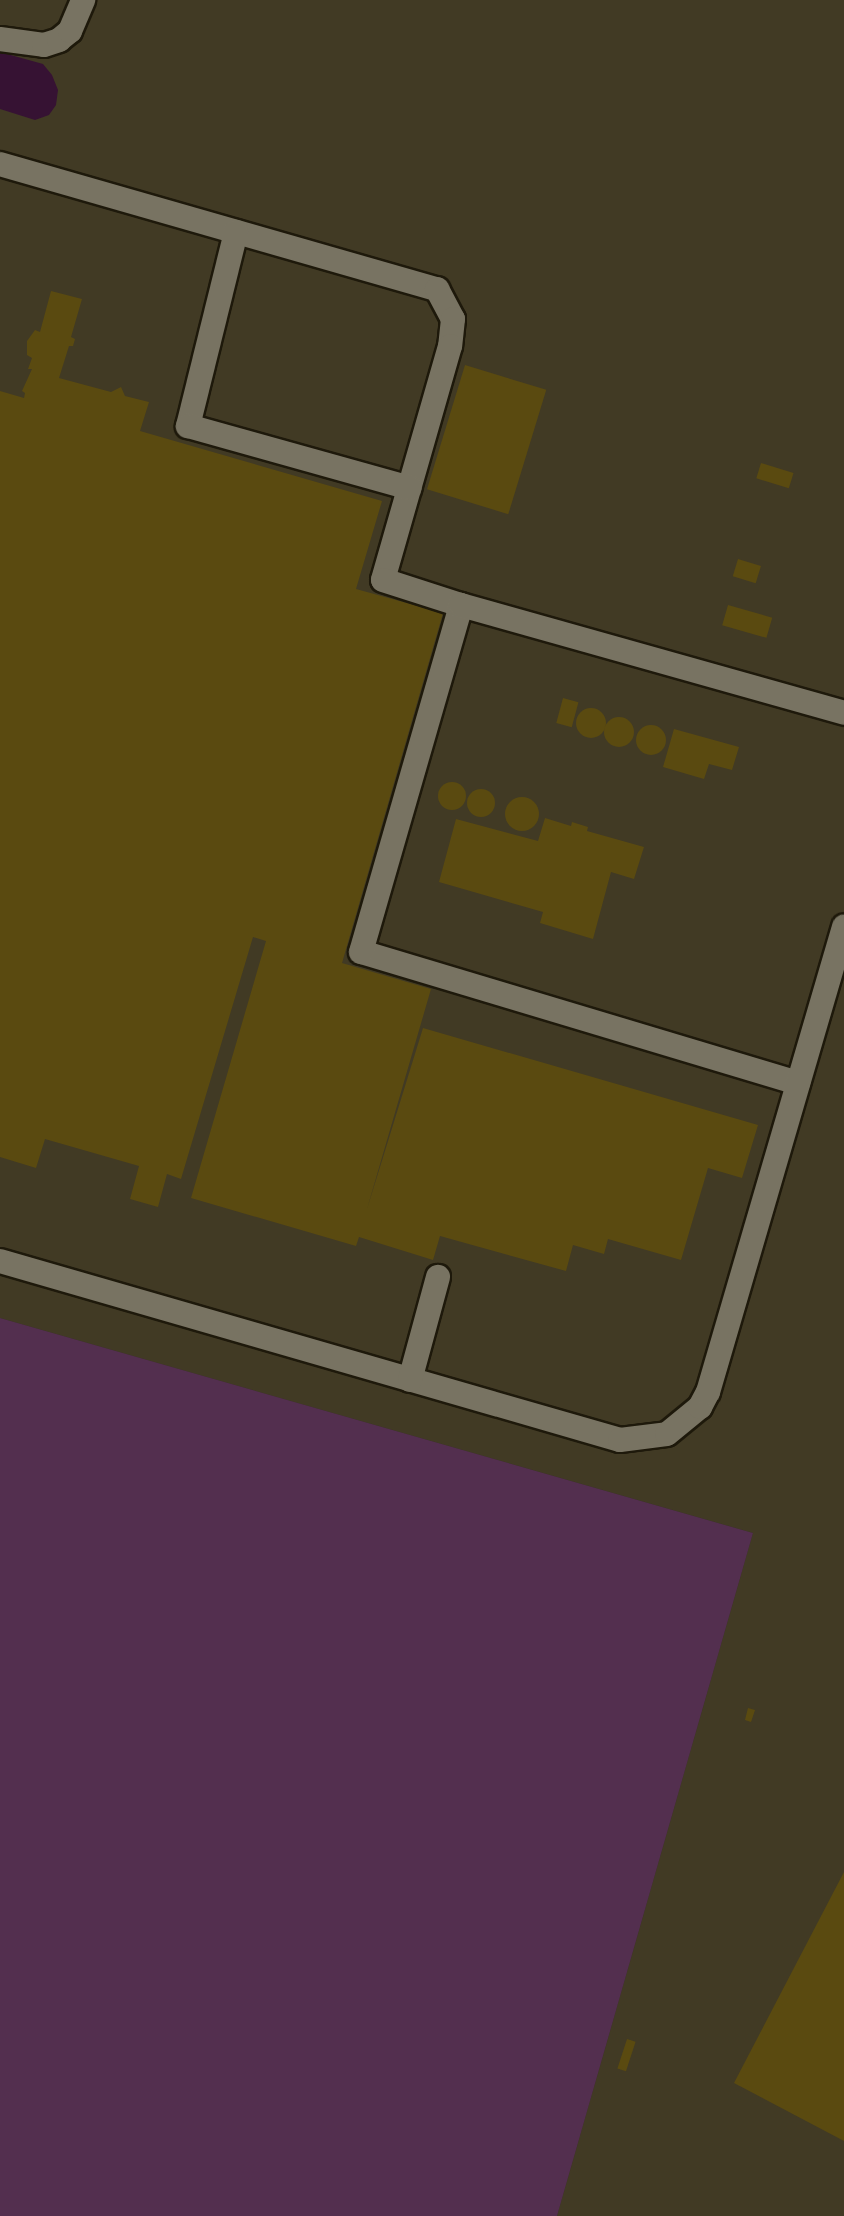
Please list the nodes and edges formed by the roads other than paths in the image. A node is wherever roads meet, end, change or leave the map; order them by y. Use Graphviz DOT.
graph roads {
  1 [pos="83,0"];
  2 [pos="0,39"];
  3 [pos="0,164"];
  4 [pos="27,172"];
  5 [pos="0,182"];
  6 [pos="236,232"];
  7 [pos="410,488"];
  8 [pos="461,605"];
  9 [pos="844,713"];
  10 [pos="844,926"];
  11 [pos="798,1083"];
  12 [pos="0,1261"];
  13 [pos="438,1277"];
  14 [pos="410,1380"];
  1 -- 2 [label="lane"];
  3 -- 4 [label="lane"];
  4 -- 5 [label="lane"];
  4 -- 6 [label="lane"];
  6 -- 7 [label="lane"];
  6 -- 7 [label="lane"];
  7 -- 8 [label="lane"];
  8 -- 9 [label="lane"];
  8 -- 11 [label="lane"];
  10 -- 11 [label="lane"];
  11 -- 14 [label="lane"];
  12 -- 14 [label="lane"];
  13 -- 14 [label="lane"];
}
